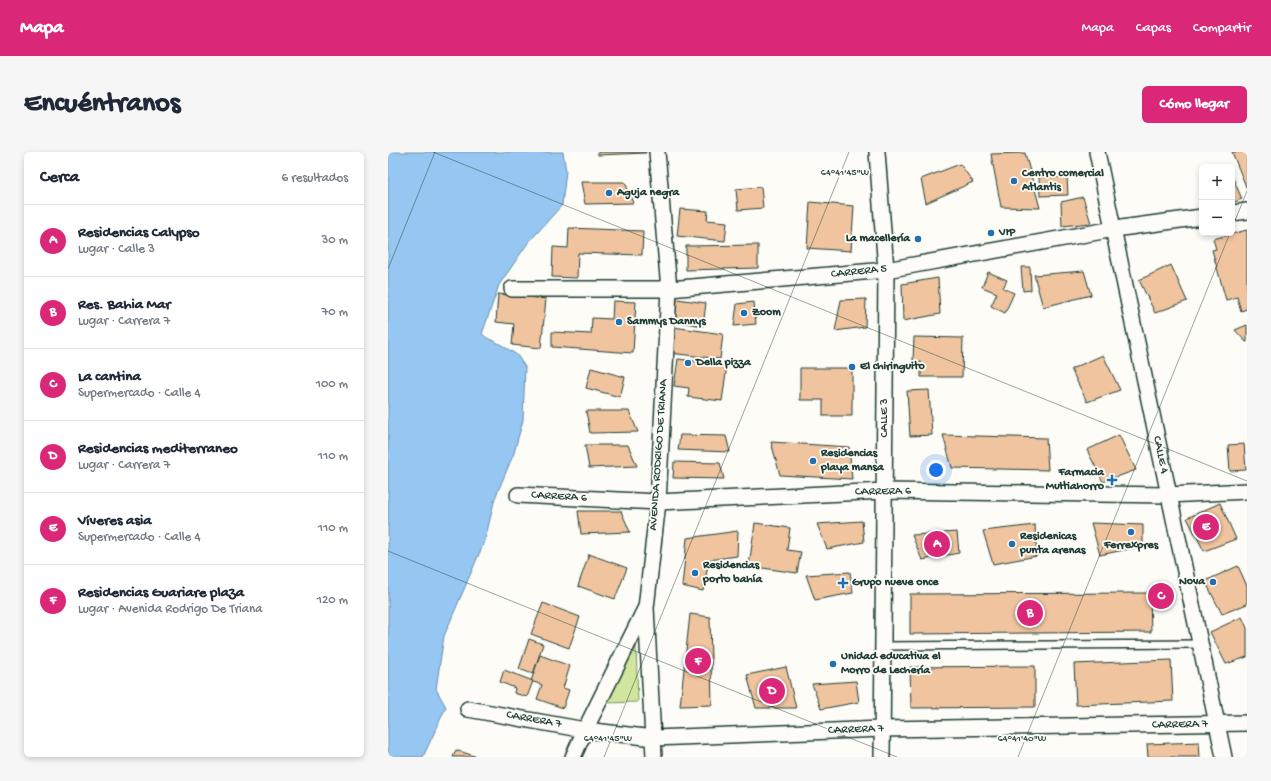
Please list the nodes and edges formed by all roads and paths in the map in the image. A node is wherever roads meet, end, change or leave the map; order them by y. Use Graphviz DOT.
graph roads {
  1 [pos="657,152"];
  2 [pos="877,152"];
  3 [pos="1097,152"];
  4 [pos="1247,211"];
  5 [pos="1235,213"];
  6 [pos="1199,217"];
  7 [pos="1114,229"];
  8 [pos="886,270"];
  9 [pos="512,289"];
  10 [pos="669,290"];
  11 [pos="885,491"];
  12 [pos="1247,491"];
  13 [pos="518,495"];
  14 [pos="1168,495"];
  15 [pos="658,502"];
  16 [pos="646,608"];
  17 [pos="1201,644"];
  18 [pos="883,646"];
  19 [pos="468,709"];
  20 [pos="1247,723"];
  21 [pos="1218,724"];
  22 [pos="882,729"];
  23 [pos="585,730"];
  24 [pos="654,738"];
  25 [pos="573,757"];
  26 [pos="654,757"];
  27 [pos="882,757"];
  28 [pos="1224,757"];
  1 -- 10 [label="street, AVENIDA RODRIGO DE TRIANA"];
  2 -- 8 [label="street, CALLE 3"];
  3 -- 7 [label="street, CALLE 4"];
  4 -- 5 [label="street"];
  6 -- 7 [label="street, CARRERA 5"];
  7 -- 8 [label="street, CARRERA 5"];
  7 -- 14 [label="street, CALLE 4"];
  8 -- 10 [label="street, CARRERA 5"];
  8 -- 11 [label="street, CALLE 3"];
  9 -- 10 [label="street, CARRERA 5"];
  10 -- 15 [label="street, AVENIDA RODRIGO DE TRIANA"];
  11 -- 14 [label="street, CARRERA 6"];
  11 -- 15 [label="street, CARRERA 6"];
  11 -- 18 [label="street, CALLE 3"];
  12 -- 14 [label="street, CARRERA 6"];
  13 -- 15 [label="street, CARRERA 6"];
  14 -- 17 [label="street, CALLE 4"];
  15 -- 16 [label="street, AVENIDA RODRIGO DE TRIANA"];
  16 -- 23 [label="street"];
  16 -- 24 [label="street, AVENIDA RODRIGO DE TRIANA"];
  17 -- 18 [label="lane"];
  17 -- 21 [label="street, CALLE 4"];
  18 -- 22 [label="street, CALLE 3"];
  19 -- 23 [label="street, CARRERA 7"];
  20 -- 21 [label="street, CARRERA 7"];
  21 -- 22 [label="street, CARRERA 7"];
  21 -- 28 [label="street, CALLE 4"];
  22 -- 24 [label="street, CARRERA 7"];
  22 -- 27 [label="street, CALLE 3"];
  23 -- 24 [label="street, CARRERA 7"];
  23 -- 25 [label="street"];
  24 -- 26 [label="street, AVENIDA RODRIGO DE TRIANA"];
}
